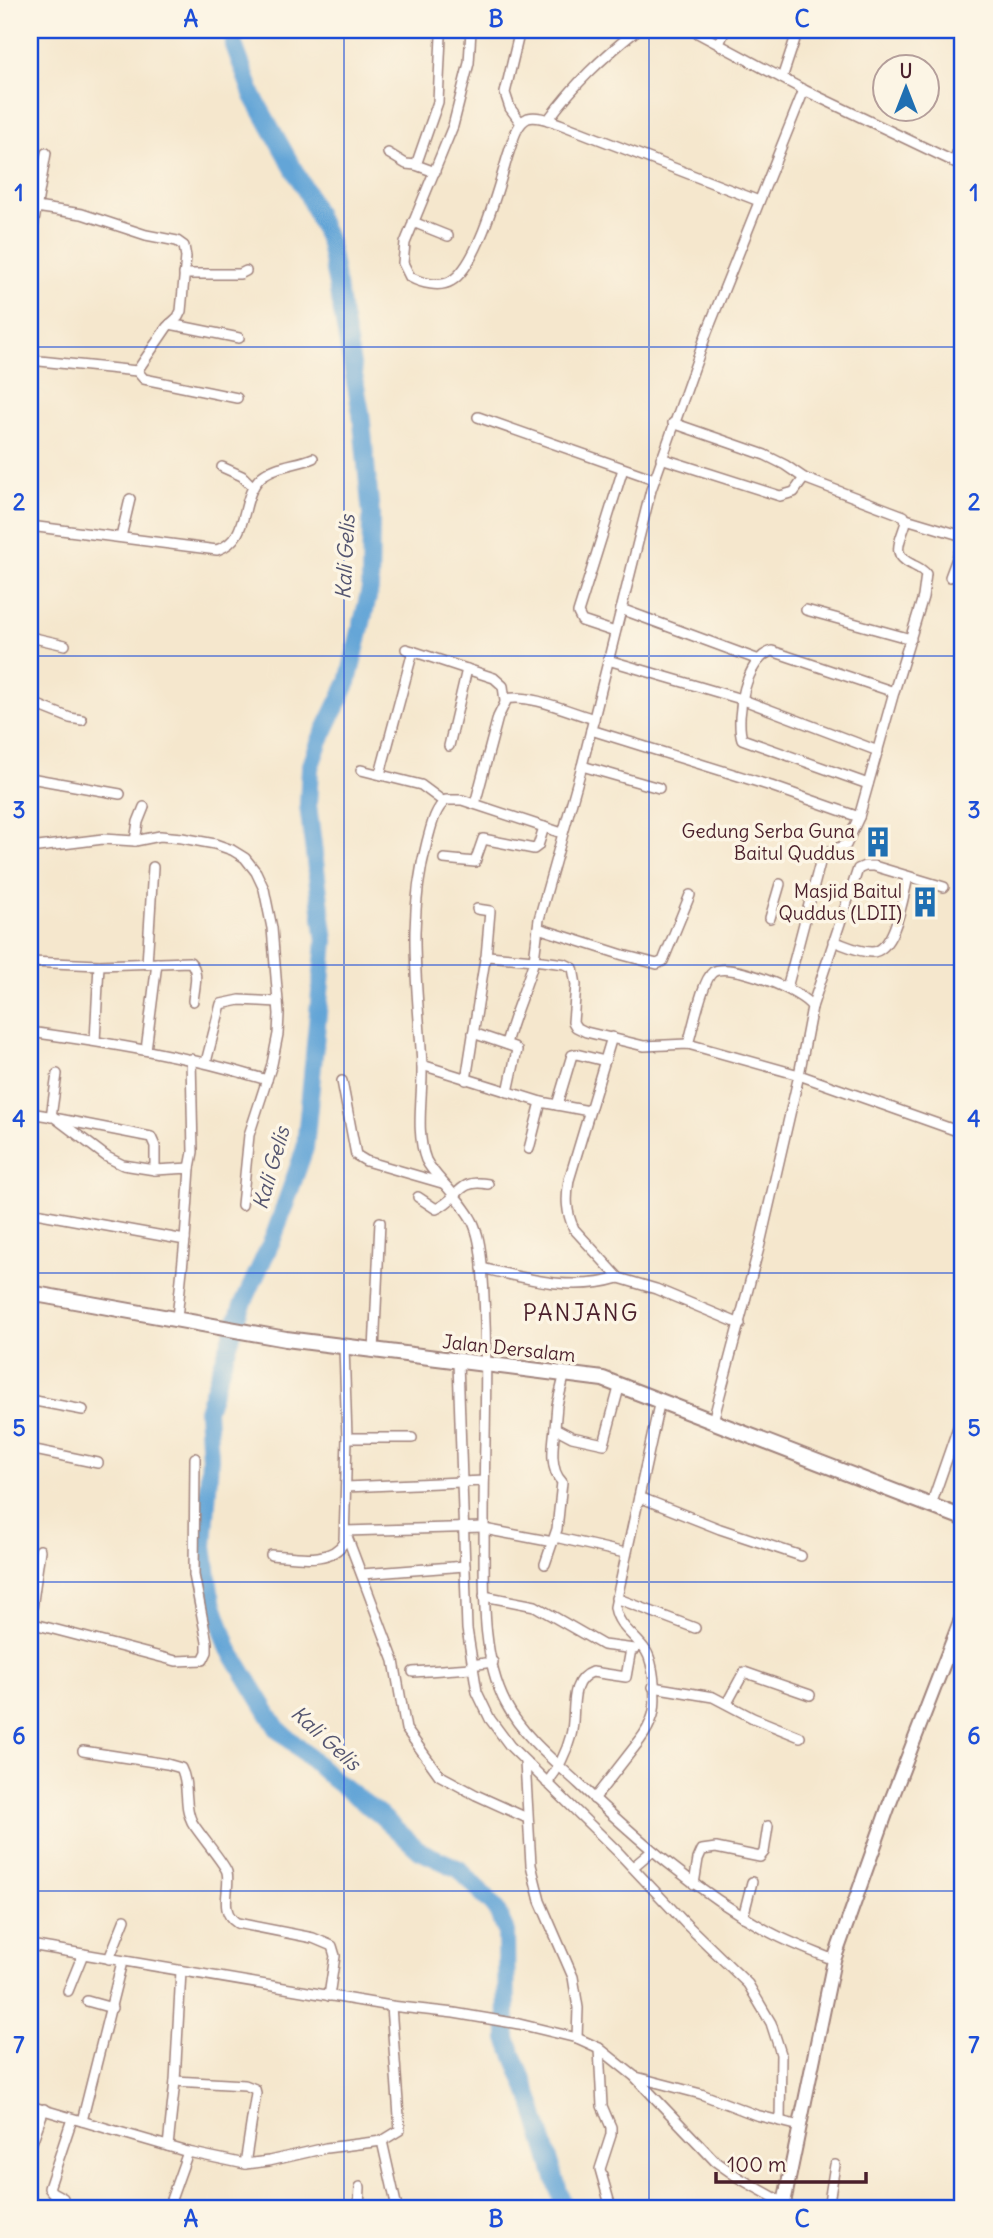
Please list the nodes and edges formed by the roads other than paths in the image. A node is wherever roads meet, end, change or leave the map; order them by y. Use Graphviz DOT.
graph roads {
  1 [pos="451,30"];
  2 [pos="520,30"];
  3 [pos="637,30"];
  4 [pos="692,30"];
  5 [pos="725,30"];
  6 [pos="799,30"];
  7 [pos="469,31"];
  8 [pos="719,44"];
  9 [pos="782,78"];
  10 [pos="804,90"];
  11 [pos="548,120"];
  12 [pos="521,123"];
  13 [pos="963,134"];
  14 [pos="46,153"];
  15 [pos="388,153"];
  16 [pos="416,164"];
  17 [pos="958,164"];
  18 [pos="435,172"];
  19 [pos="760,201"];
  20 [pos="36,208"];
  21 [pos="413,222"];
  22 [pos="448,236"];
  23 [pos="30,244"];
  24 [pos="246,271"];
  25 [pos="184,274"];
  26 [pos="170,324"];
  27 [pos="239,338"];
  28 [pos="30,359"];
  29 [pos="137,371"];
  30 [pos="237,398"];
  31 [pos="478,417"];
  32 [pos="673,423"];
  33 [pos="313,458"];
  34 [pos="661,458"];
  35 [pos="222,467"];
  36 [pos="623,468"];
  37 [pos="804,478"];
  38 [pos="654,480"];
  39 [pos="253,487"];
  40 [pos="130,499"];
  41 [pos="906,519"];
  42 [pos="30,526"];
  43 [pos="963,536"];
  44 [pos="121,537"];
  45 [pos="963,542"];
  46 [pos="950,577"];
  47 [pos="621,608"];
  48 [pos="806,610"];
  49 [pos="615,632"];
  50 [pos="30,637"];
  51 [pos="911,639"];
  52 [pos="65,645"];
  53 [pos="608,660"];
  54 [pos="759,660"];
  55 [pos="467,669"];
  56 [pos="894,692"];
  57 [pos="741,699"];
  58 [pos="505,701"];
  59 [pos="30,702"];
  60 [pos="82,719"];
  61 [pos="594,719"];
  62 [pos="591,730"];
  63 [pos="449,746"];
  64 [pos="877,751"];
  65 [pos="582,766"];
  66 [pos="361,770"];
  67 [pos="380,774"];
  68 [pos="30,778"];
  69 [pos="868,784"];
  70 [pos="659,788"];
  71 [pos="30,794"];
  72 [pos="120,794"];
  73 [pos="444,802"];
  74 [pos="475,804"];
  75 [pos="145,807"];
  76 [pos="859,817"];
  77 [pos="544,827"];
  78 [pos="562,833"];
  79 [pos="135,841"];
  80 [pos="30,848"];
  81 [pos="444,859"];
  82 [pos="153,867"];
  83 [pos="908,877"];
  84 [pos="780,884"];
  85 [pos="943,887"];
  86 [pos="690,895"];
  87 [pos="477,909"];
  88 [pos="770,918"];
  89 [pos="538,928"];
  90 [pos="833,941"];
  91 [pos="486,957"];
  92 [pos="534,960"];
  93 [pos="30,962"];
  94 [pos="152,963"];
  95 [pos="99,965"];
  96 [pos="787,988"];
  97 [pos="193,1001"];
  98 [pos="278,1002"];
  99 [pos="812,1007"];
  100 [pos="30,1032"];
  101 [pos="473,1033"];
  102 [pos="612,1037"];
  103 [pos="95,1041"];
  104 [pos="506,1044"];
  105 [pos="688,1044"];
  106 [pos="146,1050"];
  107 [pos="191,1059"];
  108 [pos="605,1061"];
  109 [pos="206,1062"];
  110 [pos="422,1065"];
  111 [pos="57,1074"];
  112 [pos="799,1075"];
  113 [pos="267,1080"];
  114 [pos="466,1080"];
  115 [pos="342,1082"];
  116 [pos="508,1092"];
  117 [pos="541,1102"];
  118 [pos="557,1105"];
  119 [pos="589,1111"];
  120 [pos="30,1113"];
  121 [pos="53,1117"];
  122 [pos="963,1133"];
  123 [pos="529,1149"];
  124 [pos="190,1168"];
  125 [pos="155,1170"];
  126 [pos="444,1183"];
  127 [pos="488,1184"];
  128 [pos="418,1196"];
  129 [pos="455,1197"];
  130 [pos="242,1205"];
  131 [pos="30,1212"];
  132 [pos="380,1222"];
  133 [pos="185,1240"];
  134 [pos="482,1268"];
  135 [pos="619,1279"];
  136 [pos="30,1293"];
  137 [pos="177,1318"];
  138 [pos="740,1324"];
  139 [pos="344,1347"];
  140 [pos="374,1351"];
  141 [pos="461,1362"];
  142 [pos="485,1365"];
  143 [pos="565,1373"];
  144 [pos="620,1384"];
  145 [pos="30,1400"];
  146 [pos="660,1400"];
  147 [pos="83,1410"];
  148 [pos="963,1413"];
  149 [pos="713,1421"];
  150 [pos="555,1428"];
  151 [pos="347,1438"];
  152 [pos="412,1438"];
  153 [pos="30,1449"];
  154 [pos="195,1458"];
  155 [pos="98,1463"];
  156 [pos="464,1481"];
  157 [pos="481,1481"];
  158 [pos="346,1487"];
  159 [pos="639,1497"];
  160 [pos="931,1505"];
  161 [pos="963,1518"];
  162 [pos="463,1526"];
  163 [pos="484,1528"];
  164 [pos="345,1531"];
  165 [pos="554,1540"];
  166 [pos="40,1550"];
  167 [pos="625,1553"];
  168 [pos="271,1555"];
  169 [pos="801,1556"];
  170 [pos="545,1564"];
  171 [pos="465,1566"];
  172 [pos="362,1574"];
  173 [pos="484,1596"];
  174 [pos="615,1598"];
  175 [pos="963,1614"];
  176 [pos="30,1623"];
  177 [pos="695,1629"];
  178 [pos="631,1649"];
  179 [pos="645,1649"];
  180 [pos="492,1662"];
  181 [pos="471,1666"];
  182 [pos="413,1672"];
  183 [pos="653,1687"];
  184 [pos="810,1696"];
  185 [pos="727,1703"];
  186 [pos="800,1737"];
  187 [pos="83,1751"];
  188 [pos="524,1762"];
  189 [pos="560,1768"];
  190 [pos="548,1782"];
  191 [pos="594,1799"];
  192 [pos="527,1818"];
  193 [pos="768,1826"];
  194 [pos="652,1851"];
  195 [pos="636,1864"];
  196 [pos="751,1882"];
  197 [pos="694,1884"];
  198 [pos="743,1917"];
  199 [pos="125,1919"];
  200 [pos="30,1945"];
  201 [pos="83,1954"];
  202 [pos="109,1959"];
  203 [pos="834,1960"];
  204 [pos="122,1962"];
  205 [pos="181,1971"];
  206 [pos="68,1991"];
  207 [pos="329,1996"];
  208 [pos="87,2001"];
  209 [pos="391,2006"];
  210 [pos="112,2008"];
  211 [pos="577,2038"];
  212 [pos="599,2048"];
  213 [pos="634,2076"];
  214 [pos="175,2081"];
  215 [pos="30,2106"];
  216 [pos="44,2109"];
  217 [pos="72,2119"];
  218 [pos="82,2121"];
  219 [pos="780,2122"];
  220 [pos="800,2126"];
  221 [pos="382,2141"];
  222 [pos="168,2146"];
  223 [pos="30,2148"];
  224 [pos="188,2152"];
  225 [pos="245,2164"];
  226 [pos="835,2165"];
  227 [pos="360,2187"];
  228 [pos="63,2198"];
  229 [pos="787,2207"];
  230 [pos="168,2208"];
  231 [pos="359,2208"];
  232 [pos="397,2208"];
  233 [pos="611,2208"];
  234 [pos="828,2208"];
  1 -- 16 [label="street"];
  2 -- 12 [label="street"];
  3 -- 11 [label="street"];
  4 -- 8 [label="street"];
  5 -- 8 [label="street"];
  6 -- 9 [label="street"];
  7 -- 18 [label="street"];
  8 -- 9 [label="street"];
  9 -- 10 [label="street"];
  10 -- 17 [label="street"];
  10 -- 19 [label="street"];
  11 -- 12 [label="street"];
  11 -- 19 [label="street"];
  12 -- 21 [label="street"];
  13 -- 17 [label="street"];
  14 -- 20 [label="street"];
  15 -- 16 [label="street"];
  16 -- 18 [label="street"];
  18 -- 21 [label="street"];
  19 -- 32 [label="street"];
  20 -- 23 [label="street"];
  20 -- 25 [label="street"];
  21 -- 22 [label="street"];
  24 -- 25 [label="street"];
  25 -- 26 [label="street"];
  26 -- 27 [label="street"];
  26 -- 29 [label="street"];
  28 -- 29 [label="street"];
  29 -- 30 [label="street"];
  31 -- 36 [label="street"];
  32 -- 34 [label="street"];
  32 -- 37 [label="street"];
  33 -- 39 [label="street"];
  34 -- 37 [label="street"];
  34 -- 38 [label="street"];
  35 -- 39 [label="street"];
  36 -- 38 [label="street"];
  36 -- 49 [label="street"];
  37 -- 41 [label="street"];
  38 -- 47 [label="street"];
  39 -- 44 [label="street"];
  40 -- 44 [label="street"];
  41 -- 43 [label="street"];
  41 -- 51 [label="street"];
  42 -- 44 [label="street"];
  45 -- 46 [label="street"];
  47 -- 49 [label="street"];
  47 -- 54 [label="street"];
  48 -- 51 [label="street"];
  49 -- 53 [label="street"];
  50 -- 52 [label="street"];
  51 -- 56 [label="street"];
  53 -- 57 [label="street"];
  53 -- 61 [label="street"];
  54 -- 56 [label="street"];
  54 -- 57 [label="street"];
  55 -- 58 [label="street"];
  55 -- 63 [label="street"];
  55 -- 67 [label="street"];
  56 -- 64 [label="street"];
  57 -- 64 [label="street"];
  57 -- 69 [label="street"];
  58 -- 61 [label="street"];
  58 -- 74 [label="street"];
  59 -- 60 [label="street"];
  61 -- 62 [label="street"];
  62 -- 65 [label="street"];
  62 -- 76 [label="street"];
  64 -- 69 [label="street"];
  65 -- 70 [label="street"];
  65 -- 78 [label="street"];
  66 -- 67 [label="street"];
  67 -- 73 [label="street"];
  68 -- 71 [label="street"];
  68 -- 72 [label="street"];
  69 -- 76 [label="street"];
  73 -- 74 [label="street"];
  73 -- 110 [label="street"];
  74 -- 77 [label="street"];
  75 -- 79 [label="street"];
  76 -- 96 [label="street"];
  77 -- 78 [label="street"];
  77 -- 81 [label="street"];
  78 -- 89 [label="street"];
  79 -- 80 [label="street"];
  79 -- 98 [label="street"];
  82 -- 94 [label="street"];
  83 -- 85 [label="street"];
  83 -- 90 [label="street"];
  83 -- 90 [label="street"];
  84 -- 88 [label="street"];
  86 -- 89 [label="street"];
  87 -- 91 [label="street"];
  89 -- 92 [label="street"];
  90 -- 99 [label="street"];
  91 -- 92 [label="street"];
  91 -- 101 [label="street"];
  92 -- 102 [label="street"];
  92 -- 104 [label="street"];
  93 -- 95 [label="street"];
  94 -- 95 [label="street"];
  94 -- 97 [label="street"];
  94 -- 106 [label="street"];
  95 -- 103 [label="street"];
  96 -- 99 [label="street"];
  96 -- 105 [label="street"];
  98 -- 109 [label="street"];
  98 -- 113 [label="street"];
  99 -- 112 [label="street"];
  100 -- 103 [label="street"];
  101 -- 104 [label="street"];
  101 -- 114 [label="street"];
  102 -- 105 [label="street"];
  102 -- 108 [label="street"];
  103 -- 106 [label="street"];
  104 -- 116 [label="street"];
  105 -- 112 [label="street"];
  106 -- 107 [label="street"];
  107 -- 109 [label="street"];
  107 -- 124 [label="street"];
  108 -- 118 [label="street"];
  108 -- 119 [label="street"];
  109 -- 113 [label="street"];
  110 -- 114 [label="street"];
  110 -- 126 [label="street"];
  111 -- 121 [label="street"];
  112 -- 122 [label="street"];
  112 -- 138 [label="street"];
  113 -- 130 [label="street"];
  114 -- 116 [label="street"];
  115 -- 126 [label="street"];
  116 -- 117 [label="street"];
  117 -- 118 [label="street"];
  117 -- 123 [label="street"];
  118 -- 119 [label="street"];
  119 -- 135 [label="street"];
  120 -- 121 [label="street"];
  121 -- 125 [label="street"];
  121 -- 125 [label="street"];
  124 -- 125 [label="street"];
  124 -- 133 [label="street"];
  126 -- 129 [label="street"];
  127 -- 129 [label="street"];
  128 -- 129 [label="street"];
  129 -- 134 [label="street"];
  131 -- 133 [label="street"];
  132 -- 140 [label="street"];
  133 -- 137 [label="street"];
  134 -- 135 [label="street"];
  134 -- 142 [label="street"];
  135 -- 138 [label="street"];
  136 -- 137 [label="main road, Jalan Dersalam"];
  137 -- 139 [label="main road, Jalan Dersalam"];
  138 -- 149 [label="street"];
  139 -- 140 [label="main road, Jalan Dersalam"];
  139 -- 151 [label="street"];
  140 -- 141 [label="main road, Jalan Dersalam"];
  141 -- 142 [label="main road, Jalan Dersalam"];
  141 -- 156 [label="street"];
  142 -- 143 [label="main road, Jalan Dersalam"];
  142 -- 157 [label="street"];
  143 -- 144 [label="main road, Jalan Dersalam"];
  143 -- 150 [label="street"];
  144 -- 146 [label="main road, Jalan Dersalam"];
  144 -- 150 [label="street"];
  145 -- 147 [label="street"];
  146 -- 149 [label="main road, Jalan Dersalam"];
  146 -- 159 [label="street"];
  148 -- 160 [label="street"];
  149 -- 160 [label="main road, Jalan Dersalam"];
  150 -- 165 [label="street"];
  151 -- 152 [label="street"];
  151 -- 158 [label="street"];
  153 -- 155 [label="street"];
  154 -- 176 [label="street"];
  156 -- 157 [label="street"];
  156 -- 158 [label="street"];
  156 -- 162 [label="street"];
  157 -- 163 [label="street"];
  158 -- 164 [label="street"];
  159 -- 167 [label="street"];
  159 -- 169 [label="street"];
  160 -- 161 [label="main road, Jalan Dersalam"];
  162 -- 163 [label="street"];
  162 -- 164 [label="street"];
  162 -- 171 [label="street"];
  163 -- 165 [label="street"];
  163 -- 173 [label="street"];
  164 -- 168 [label="street"];
  164 -- 172 [label="street"];
  165 -- 167 [label="street"];
  165 -- 170 [label="street"];
  166 -- 176 [label="street"];
  167 -- 174 [label="street"];
  171 -- 172 [label="street"];
  171 -- 181 [label="street"];
  172 -- 192 [label="street"];
  173 -- 178 [label="street"];
  173 -- 180 [label="street"];
  174 -- 177 [label="street"];
  174 -- 179 [label="street"];
  175 -- 203 [label="main road"];
  178 -- 179 [label="street"];
  178 -- 189 [label="street"];
  179 -- 183 [label="street"];
  180 -- 181 [label="street"];
  180 -- 189 [label="street"];
  181 -- 182 [label="street"];
  181 -- 188 [label="street"];
  183 -- 185 [label="street"];
  183 -- 191 [label="street"];
  184 -- 185 [label="street"];
  185 -- 186 [label="street"];
  187 -- 207 [label="street"];
  188 -- 190 [label="street"];
  188 -- 192 [label="street"];
  189 -- 190 [label="street"];
  189 -- 191 [label="street"];
  190 -- 195 [label="street"];
  191 -- 194 [label="street"];
  192 -- 211 [label="street"];
  193 -- 197 [label="street"];
  194 -- 195 [label="street"];
  194 -- 197 [label="street"];
  195 -- 219 [label="street"];
  196 -- 198 [label="street"];
  197 -- 198 [label="street"];
  198 -- 203 [label="street"];
  199 -- 202 [label="street"];
  200 -- 201 [label="street"];
  201 -- 202 [label="street"];
  201 -- 206 [label="street"];
  202 -- 204 [label="street"];
  203 -- 220 [label="main road"];
  204 -- 205 [label="street"];
  204 -- 210 [label="street"];
  205 -- 207 [label="street"];
  205 -- 214 [label="street"];
  207 -- 209 [label="street"];
  208 -- 210 [label="street"];
  209 -- 211 [label="street"];
  209 -- 221 [label="street"];
  210 -- 218 [label="street"];
  211 -- 212 [label="street"];
  212 -- 213 [label="street"];
  212 -- 233 [label="street"];
  213 -- 219 [label="street"];
  213 -- 229 [label="street"];
  214 -- 222 [label="street"];
  214 -- 225 [label="street"];
  215 -- 216 [label="street"];
  216 -- 217 [label="street"];
  216 -- 223 [label="street"];
  217 -- 218 [label="street"];
  217 -- 228 [label="street"];
  218 -- 222 [label="street"];
  219 -- 220 [label="street"];
  220 -- 229 [label="main road"];
  221 -- 225 [label="street"];
  221 -- 232 [label="street"];
  222 -- 224 [label="street"];
  224 -- 225 [label="street"];
  224 -- 230 [label="street"];
  226 -- 234 [label="street"];
  227 -- 231 [label="street"];
}
